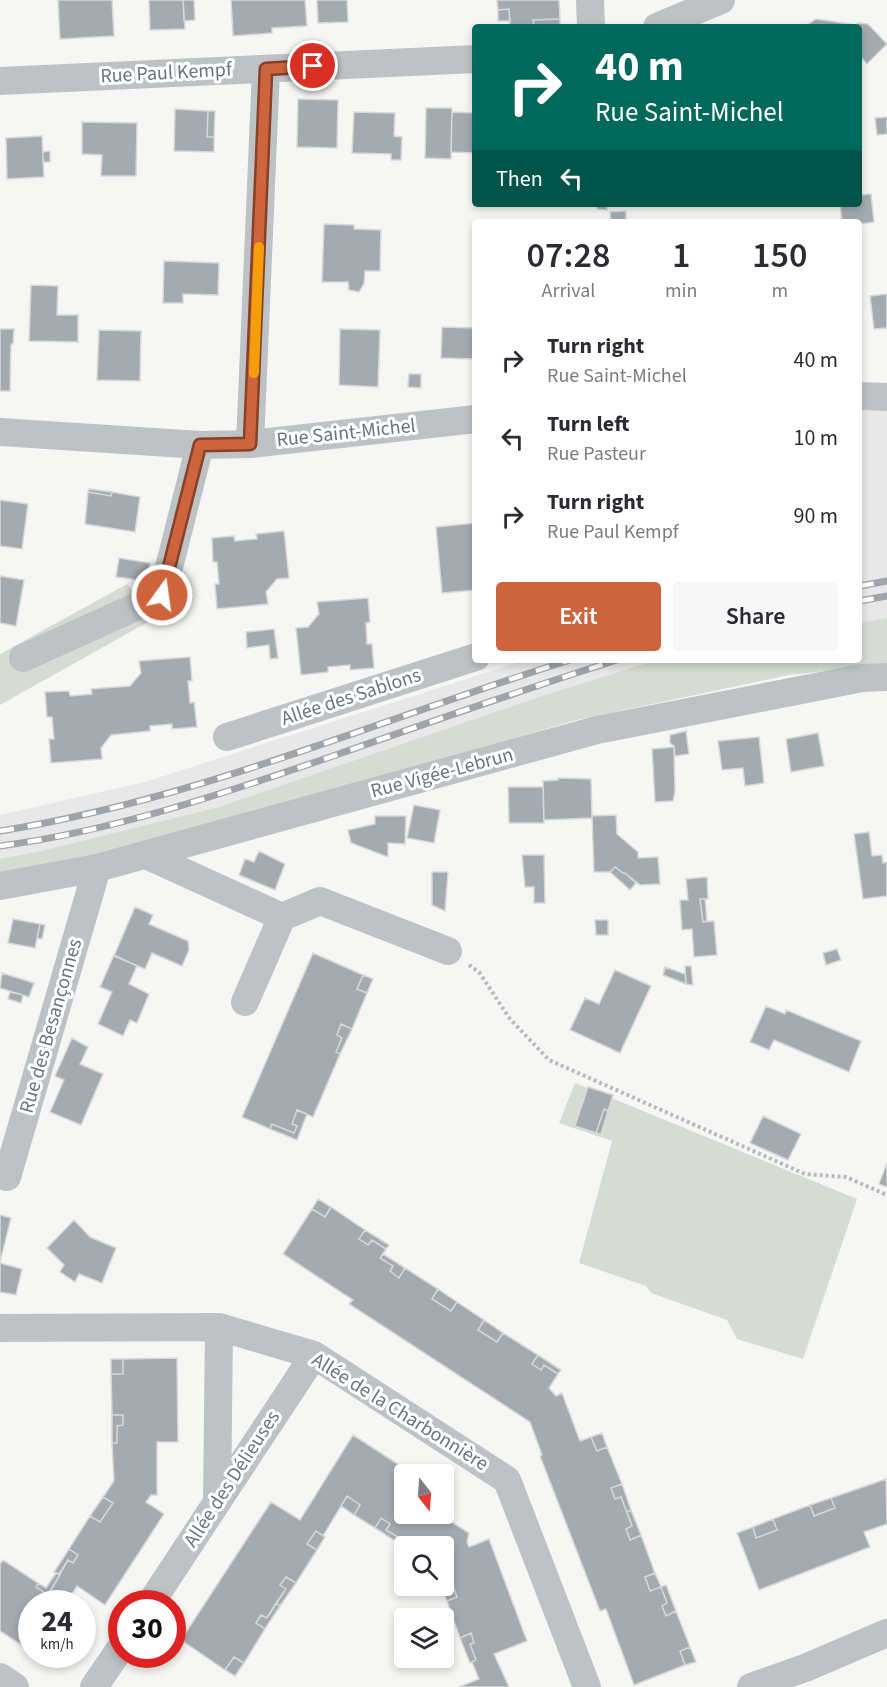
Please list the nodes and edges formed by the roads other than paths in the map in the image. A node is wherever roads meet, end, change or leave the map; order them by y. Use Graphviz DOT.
graph roads {
  1 [pos="591,0"];
  2 [pos="721,0"];
  3 [pos="591,24"];
  4 [pos="664,24"];
  5 [pos="472,59"];
  6 [pos="266,69"];
  7 [pos="0,81"];
  8 [pos="862,396"];
  9 [pos="887,397"];
  10 [pos="472,419"];
  11 [pos="0,432"];
  12 [pos="250,444"];
  13 [pos="200,445"];
  14 [pos="23,658"];
  15 [pos="472,658"];
  16 [pos="887,677"];
  17 [pos="227,737"];
  18 [pos="146,855"];
  19 [pos="97,868"];
  20 [pos="0,886"];
  21 [pos="282,917"];
  22 [pos="448,951"];
  23 [pos="245,1002"];
  24 [pos="0,1175"];
  25 [pos="219,1327"];
  26 [pos="0,1328"];
  27 [pos="314,1355"];
  28 [pos="217,1502"];
  29 [pos="159,1590"];
  30 [pos="887,1633"];
  31 [pos="108,1666"];
  32 [pos="0,1677"];
  33 [pos="799,1678"];
  34 [pos="15,1687"];
  35 [pos="94,1687"];
  36 [pos="587,1687"];
  37 [pos="751,1687"];
  1 -- 3 [label="street"];
  2 -- 4 [label="street"];
  5 -- 6 [label="street, Rue Paul Kempf"];
  6 -- 7 [label="street, Rue Paul Kempf"];
  6 -- 12 [label="street"];
  8 -- 9 [label="street"];
  10 -- 12 [label="street, Rue Saint-Michel"];
  11 -- 13 [label="street, Rue Saint-Michel"];
  12 -- 13 [label="street, Rue Saint-Michel"];
  13 -- 14 [label="street"];
  15 -- 17 [label="street, Allée des Sablons"];
  16 -- 18 [label="street, Rue Vigée-Lebrun"];
  18 -- 19 [label="street, Rue Vigée-Lebrun"];
  18 -- 21 [label="street"];
  19 -- 20 [label="street, Rue Vigée-Lebrun"];
  19 -- 24 [label="street, Rue des Besançonnes"];
  21 -- 22 [label="street"];
  21 -- 23 [label="street"];
  25 -- 26 [label="street, Allée de la Charbonnière"];
  25 -- 27 [label="street, Allée de la Charbonnière"];
  25 -- 28 [label="street"];
  27 -- 28 [label="street, Allée des Délieuses"];
  27 -- 36 [label="street, Allée de la Charbonnière"];
  28 -- 29 [label="street, Allée des Délieuses"];
  30 -- 33 [label="street"];
  31 -- 35 [label="street"];
  32 -- 34 [label="street"];
  33 -- 37 [label="street"];
}
